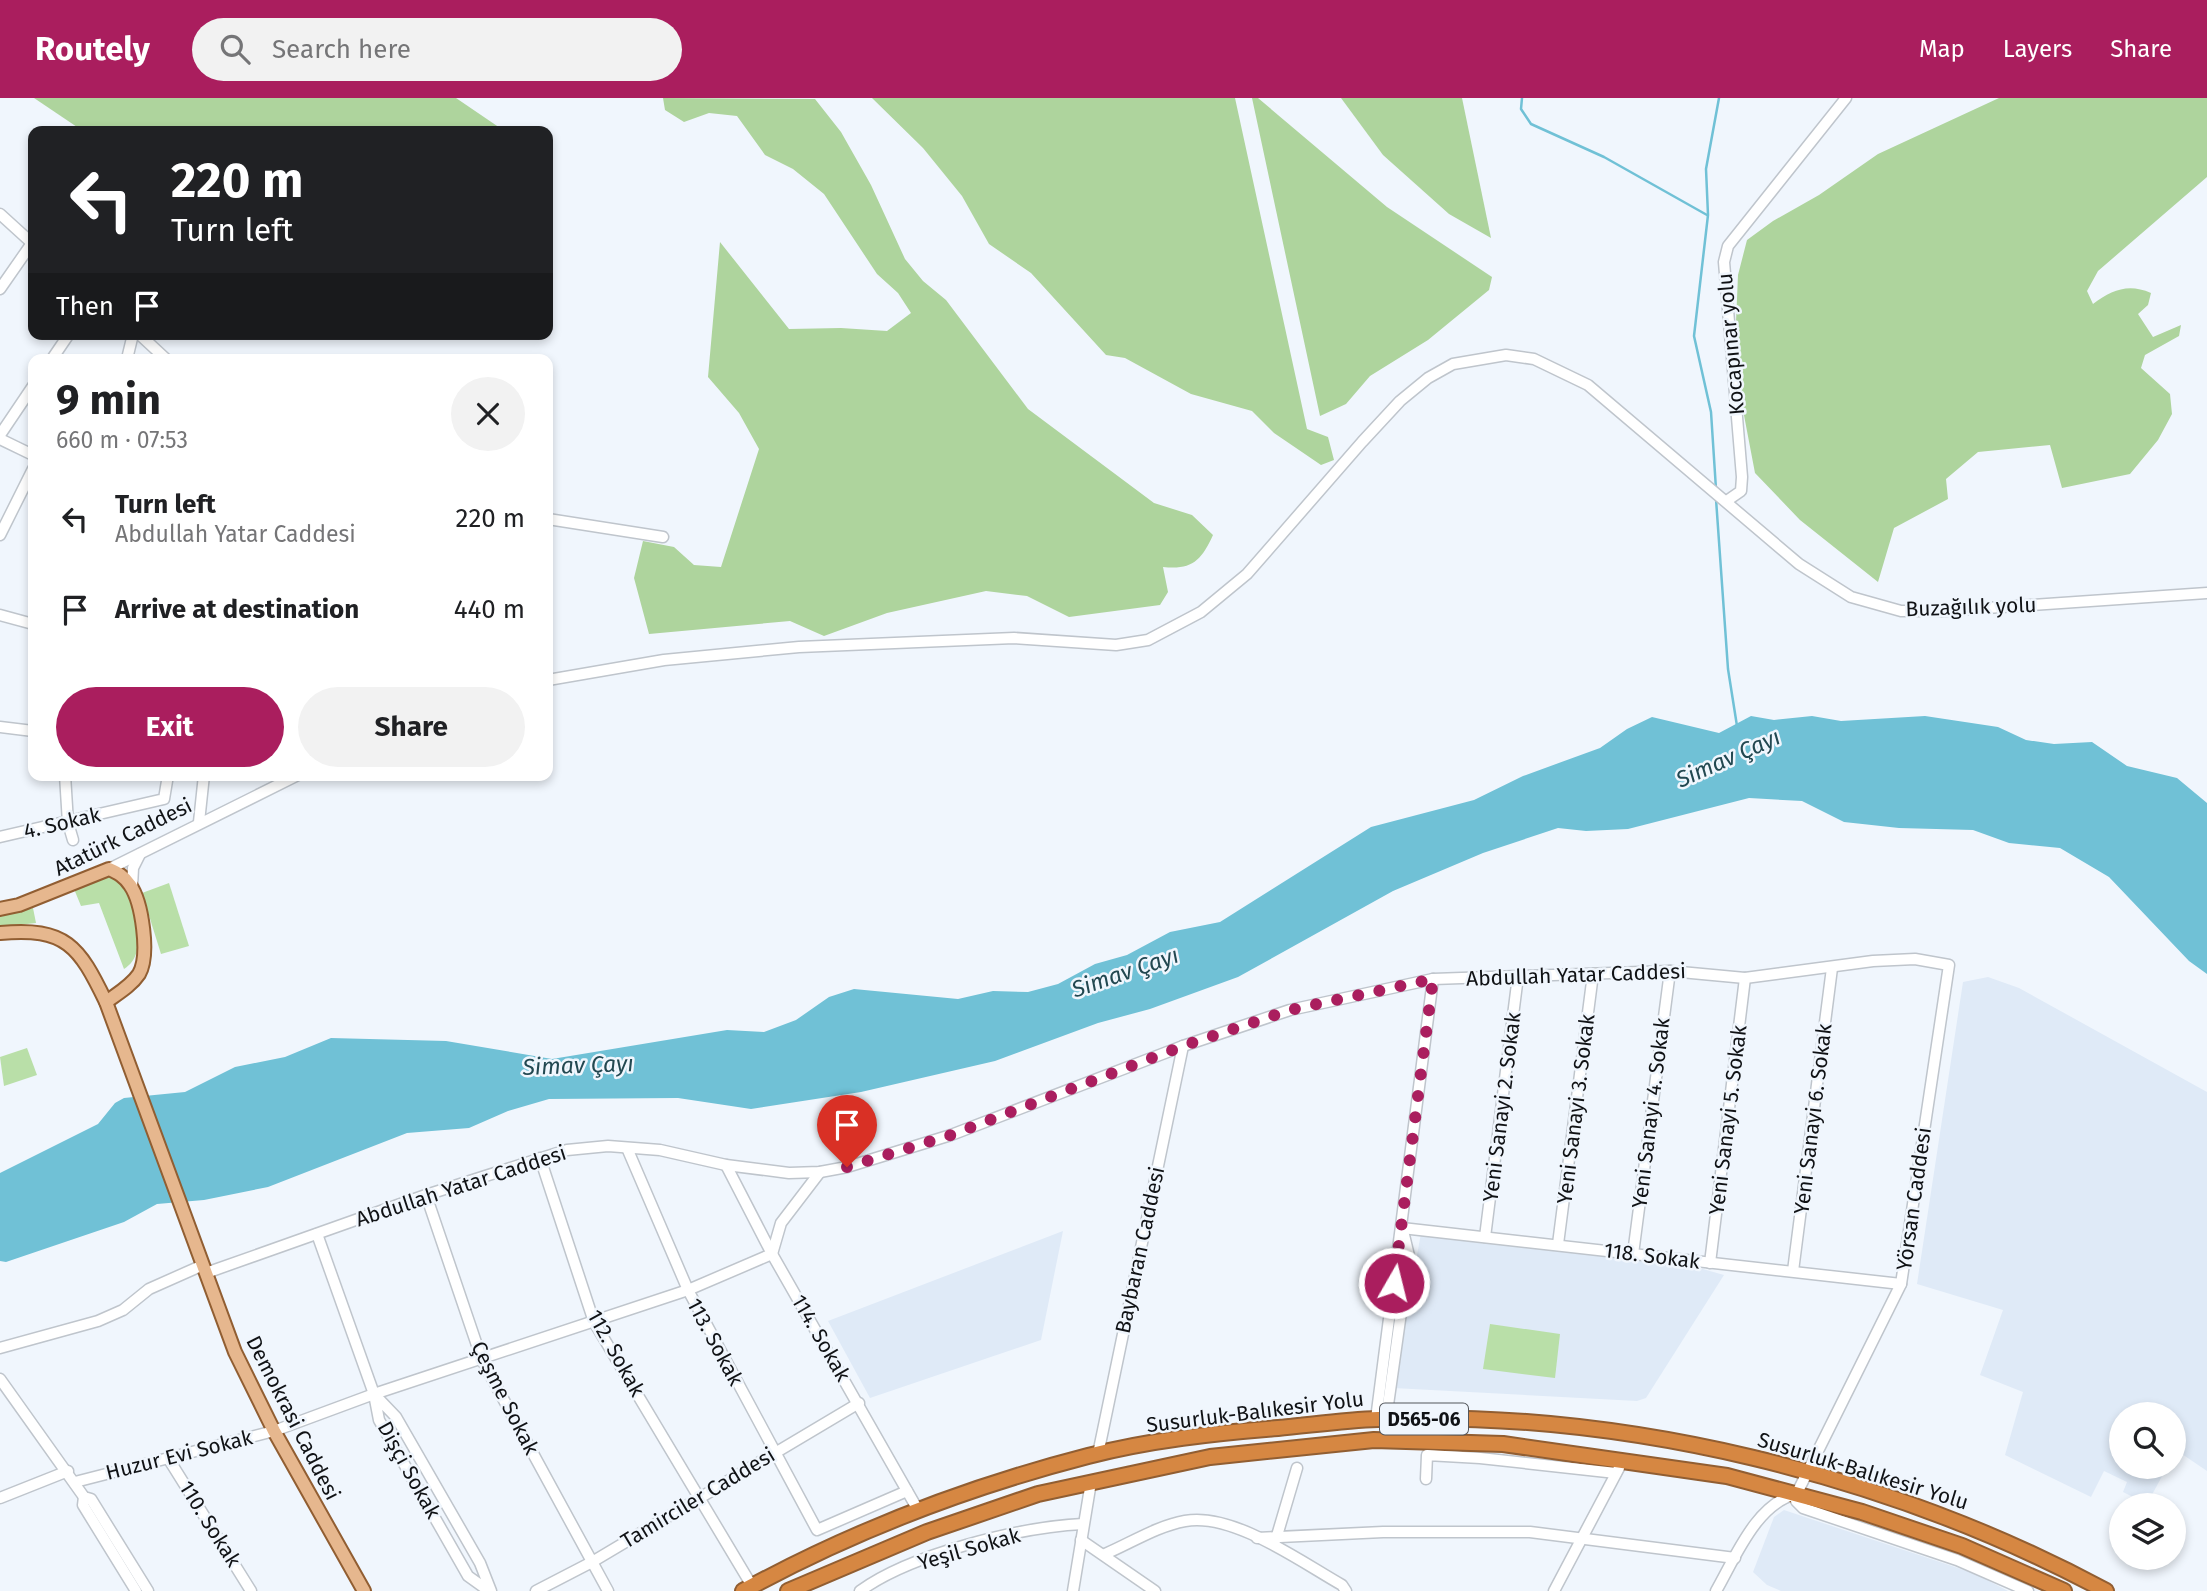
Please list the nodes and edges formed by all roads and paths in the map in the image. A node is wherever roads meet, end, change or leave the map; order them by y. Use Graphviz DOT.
graph roads {
  1 [pos="1846,98"];
  2 [pos="0,214"];
  3 [pos="28,239"];
  4 [pos="28,250"];
  5 [pos="0,289"];
  6 [pos="145,340"];
  7 [pos="161,354"];
  8 [pos="28,394"];
  9 [pos="0,437"];
  10 [pos="28,452"];
  11 [pos="28,479"];
  12 [pos="1728,500"];
  13 [pos="553,520"];
  14 [pos="0,535"];
  15 [pos="663,537"];
  16 [pos="2207,593"];
  17 [pos="0,615"];
  18 [pos="28,623"];
  19 [pos="553,679"];
  20 [pos="0,727"];
  21 [pos="28,730"];
  22 [pos="65,781"];
  23 [pos="167,781"];
  24 [pos="203,781"];
  25 [pos="285,781"];
  26 [pos="68,822"];
  27 [pos="199,822"];
  28 [pos="0,837"];
  29 [pos="74,840"];
  30 [pos="141,853"];
  31 [pos="109,869"];
  32 [pos="132,887"];
  33 [pos="0,909"];
  34 [pos="6,932"];
  35 [pos="0,942"];
  36 [pos="1949,965"];
  37 [pos="1832,968"];
  38 [pos="1670,971"];
  39 [pos="1593,974"];
  40 [pos="1518,976"];
  41 [pos="1745,978"];
  42 [pos="1433,979"];
  43 [pos="106,1002"];
  44 [pos="1183,1046"];
  45 [pos="627,1147"];
  46 [pos="540,1158"];
  47 [pos="726,1165"];
  48 [pos="820,1172"];
  49 [pos="426,1195"];
  50 [pos="1402,1228"];
  51 [pos="317,1234"];
  52 [pos="1485,1237"];
  53 [pos="1558,1244"];
  54 [pos="772,1254"];
  55 [pos="1633,1254"];
  56 [pos="1710,1263"];
  57 [pos="203,1265"];
  58 [pos="1793,1271"];
  59 [pos="1901,1284"];
  60 [pos="688,1290"];
  61 [pos="594,1322"];
  62 [pos="0,1348"];
  63 [pos="482,1360"];
  64 [pos="0,1379"];
  65 [pos="374,1394"];
  66 [pos="859,1403"];
  67 [pos="1381,1419"];
  68 [pos="274,1431"];
  69 [pos="774,1453"];
  70 [pos="1098,1454"];
  71 [pos="168,1458"];
  72 [pos="1624,1460"];
  73 [pos="1789,1466"];
  74 [pos="1297,1468"];
  75 [pos="1678,1468"];
  76 [pos="68,1471"];
  77 [pos="1807,1472"];
  78 [pos="1616,1473"];
  79 [pos="1426,1479"];
  80 [pos="75,1482"];
  81 [pos="1091,1482"];
  82 [pos="907,1491"];
  83 [pos="1797,1493"];
  84 [pos="84,1497"];
  85 [pos="700,1497"];
  86 [pos="0,1498"];
  87 [pos="1773,1506"];
  88 [pos="1803,1508"];
  89 [pos="918,1510"];
  90 [pos="1083,1524"];
  91 [pos="1581,1537"];
  92 [pos="1258,1538"];
  93 [pos="1297,1538"];
  94 [pos="1276,1539"];
  95 [pos="1081,1540"];
  96 [pos="1105,1555"];
  97 [pos="1293,1558"];
  98 [pos="1735,1558"];
  99 [pos="592,1562"];
  100 [pos="748,1588"];
  101 [pos="136,1591"];
  102 [pos="148,1591"];
  103 [pos="251,1591"];
  104 [pos="365,1591"];
  105 [pos="490,1591"];
  106 [pos="536,1591"];
  107 [pos="608,1591"];
  108 [pos="788,1591"];
  109 [pos="860,1591"];
  110 [pos="1073,1591"];
  111 [pos="1155,1591"];
  112 [pos="1346,1591"];
  113 [pos="1553,1591"];
  114 [pos="1716,1591"];
  115 [pos="2028,1591"];
  116 [pos="2064,1591"];
  117 [pos="2106,1591"];
  1 -- 12 [label="street, Kocapınar yolu"];
  2 -- 3 [label="street"];
  4 -- 5 [label="street"];
  6 -- 7 [label="street"];
  8 -- 9 [label="street"];
  9 -- 10 [label="street"];
  11 -- 14 [label="street"];
  12 -- 16 [label="street, Buzağılık yolu"];
  12 -- 19 [label="street, Buzağılık yolu"];
  13 -- 15 [label="street"];
  17 -- 18 [label="street"];
  20 -- 21 [label="street"];
  22 -- 26 [label="street"];
  23 -- 26 [label="street, 4. Sokak"];
  24 -- 27 [label="street"];
  25 -- 27 [label="street, Atatürk Caddesi"];
  26 -- 28 [label="street, 4. Sokak"];
  26 -- 29 [label="street"];
  27 -- 30 [label="street, Atatürk Caddesi"];
  30 -- 31 [label="street, Atatürk Caddesi"];
  30 -- 32 [label="street"];
  31 -- 32 [label="main road"];
  31 -- 33 [label="main road, Atatürk Caddesi"];
  32 -- 43 [label="main road"];
  34 -- 35 [label="street"];
  34 -- 43 [label="main road, Demokrasi Caddesi"];
  36 -- 37 [label="street, Abdullah Yatar Caddesi"];
  36 -- 59 [label="street, Yörsan Caddesi"];
  37 -- 41 [label="street, Abdullah Yatar Caddesi"];
  37 -- 58 [label="street, Yeni Sanayi 6. Sokak"];
  38 -- 39 [label="street, Abdullah Yatar Caddesi"];
  38 -- 41 [label="street, Abdullah Yatar Caddesi"];
  38 -- 55 [label="street, Yeni Sanayi 4. Sokak"];
  39 -- 40 [label="street, Abdullah Yatar Caddesi"];
  39 -- 53 [label="street, Yeni Sanayi 3. Sokak"];
  40 -- 42 [label="street, Abdullah Yatar Caddesi"];
  40 -- 52 [label="street, Yeni Sanayi 2. Sokak"];
  41 -- 56 [label="street, Yeni Sanayi 5. Sokak"];
  42 -- 44 [label="street, Abdullah Yatar Caddesi"];
  42 -- 50 [label="street"];
  43 -- 57 [label="main road, Demokrasi Caddesi"];
  44 -- 48 [label="street, Abdullah Yatar Caddesi"];
  44 -- 70 [label="street, Baybaran Caddesi"];
  45 -- 46 [label="street, Abdullah Yatar Caddesi"];
  45 -- 47 [label="street, Abdullah Yatar Caddesi"];
  45 -- 60 [label="street, 113. Sokak"];
  46 -- 49 [label="street, Abdullah Yatar Caddesi"];
  46 -- 61 [label="street, 112. Sokak"];
  47 -- 48 [label="street, Abdullah Yatar Caddesi"];
  47 -- 54 [label="street, 114. Sokak"];
  48 -- 54 [label="street"];
  49 -- 51 [label="street, Abdullah Yatar Caddesi"];
  49 -- 63 [label="street, Çeşme Sokak"];
  50 -- 52 [label="street, 118. Sokak"];
  50 -- 67 [label="street"];
  51 -- 57 [label="street, Abdullah Yatar Caddesi"];
  51 -- 65 [label="street"];
  52 -- 53 [label="street, 118. Sokak"];
  53 -- 55 [label="street, 118. Sokak"];
  54 -- 60 [label="street, Huzur Evi Sokak"];
  54 -- 66 [label="street, 114. Sokak"];
  55 -- 56 [label="street, 118. Sokak"];
  56 -- 58 [label="street, 118. Sokak"];
  57 -- 62 [label="street, Abdullah Yatar Caddesi"];
  57 -- 68 [label="main road, Demokrasi Caddesi"];
  58 -- 59 [label="street, 118. Sokak"];
  59 -- 77 [label="street, Yörsan Caddesi"];
  60 -- 61 [label="street, Huzur Evi Sokak"];
  60 -- 69 [label="street, 113. Sokak"];
  61 -- 63 [label="street, Huzur Evi Sokak"];
  61 -- 85 [label="street, 112. Sokak"];
  63 -- 65 [label="street, Huzur Evi Sokak"];
  63 -- 99 [label="street, Çeşme Sokak"];
  64 -- 76 [label="street"];
  65 -- 68 [label="street, Huzur Evi Sokak"];
  65 -- 105 [label="street, Dişçi Sokak"];
  65 -- 105 [label="street, Dişçi Sokak"];
  66 -- 69 [label="street, Tamirciler Caddesi"];
  66 -- 82 [label="street, 114. Sokak"];
  67 -- 70 [label="highway, Susurluk-Balıkesir Yolu / D565-06"];
  67 -- 73 [label="highway, Susurluk-Balıkesir Yolu / D565-06"];
  68 -- 71 [label="street, Huzur Evi Sokak"];
  68 -- 104 [label="main road, Demokrasi Caddesi"];
  69 -- 82 [label="street, 113. Sokak"];
  69 -- 85 [label="street, Tamirciler Caddesi"];
  70 -- 89 [label="highway, Susurluk-Balıkesir Yolu / D565-06"];
  71 -- 80 [label="street, Huzur Evi Sokak"];
  71 -- 103 [label="street, 110. Sokak"];
  72 -- 75 [label="highway, Susurluk-Balıkesir Yolu / D565-06"];
  72 -- 78 [label="street"];
  72 -- 81 [label="highway, Susurluk-Balıkesir Yolu / D565-06"];
  73 -- 75 [label="highway"];
  73 -- 77 [label="highway, Susurluk-Balıkesir Yolu / D565-06"];
  74 -- 94 [label="street"];
  75 -- 83 [label="highway, Susurluk-Balıkesir Yolu / D565-06"];
  76 -- 80 [label="street"];
  76 -- 86 [label="street"];
  77 -- 83 [label="street, Yörsan Caddesi"];
  77 -- 117 [label="highway, Susurluk-Balıkesir Yolu / D565-06"];
  78 -- 79 [label="street"];
  78 -- 91 [label="street"];
  80 -- 84 [label="street"];
  81 -- 90 [label="street"];
  81 -- 108 [label="highway, Susurluk-Balıkesir Yolu / D565-06"];
  82 -- 89 [label="street, 114. Sokak"];
  83 -- 87 [label="street"];
  83 -- 88 [label="street"];
  83 -- 116 [label="highway, Susurluk-Balıkesir Yolu / D565-06"];
  84 -- 101 [label="street"];
  84 -- 102 [label="street"];
  85 -- 99 [label="street, Tamirciler Caddesi"];
  85 -- 100 [label="street, 112. Sokak"];
  87 -- 88 [label="street"];
  87 -- 98 [label="street"];
  88 -- 115 [label="street"];
  89 -- 100 [label="highway, Susurluk-Balıkesir Yolu / D565-06"];
  90 -- 95 [label="street"];
  90 -- 109 [label="street, Yeşil Sokak"];
  91 -- 93 [label="street"];
  91 -- 98 [label="street"];
  91 -- 113 [label="street"];
  92 -- 94 [label="street"];
  92 -- 96 [label="street"];
  92 -- 97 [label="street"];
  93 -- 94 [label="street"];
  93 -- 97 [label="street"];
  95 -- 96 [label="street"];
  95 -- 110 [label="street"];
  96 -- 111 [label="street"];
  97 -- 112 [label="street"];
  98 -- 114 [label="street"];
  99 -- 106 [label="street, Tamirciler Caddesi"];
  99 -- 107 [label="street, Çeşme Sokak"];
}
